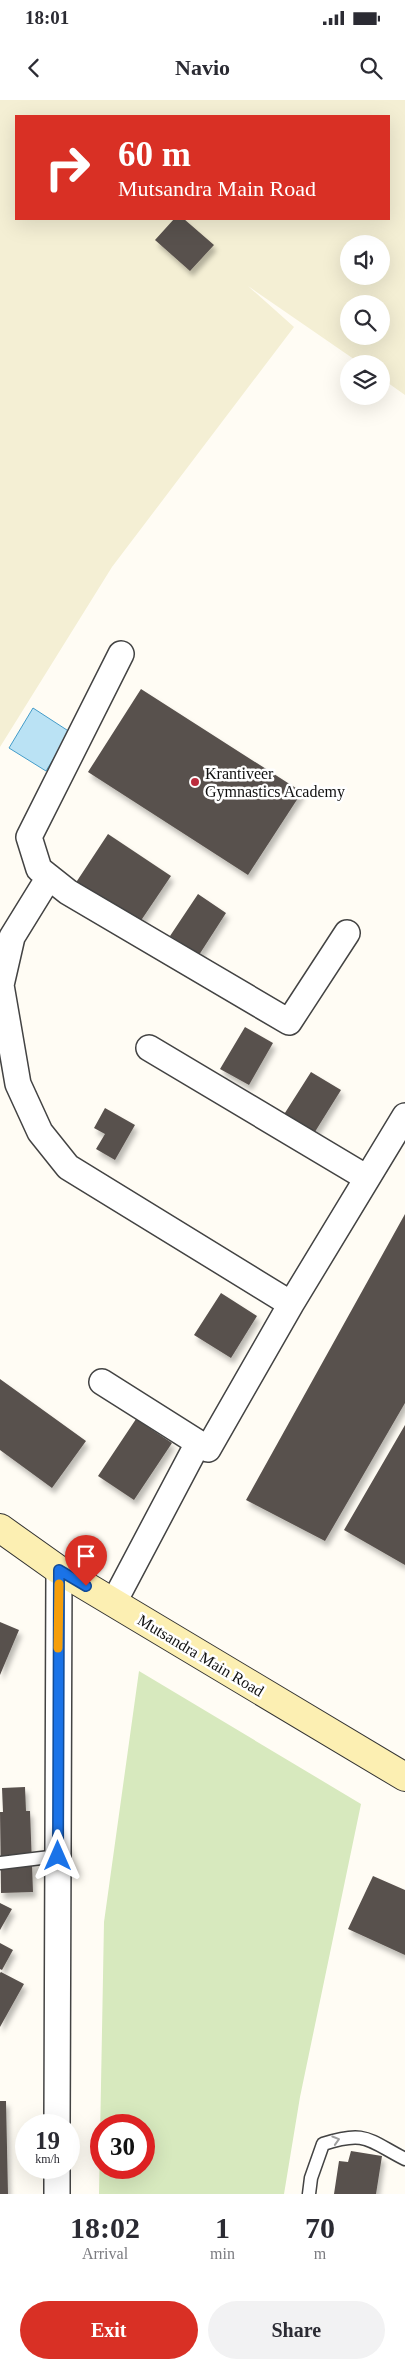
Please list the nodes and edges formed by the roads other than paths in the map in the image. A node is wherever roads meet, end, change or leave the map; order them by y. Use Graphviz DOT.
graph roads {
  1 [pos="121,654"];
  2 [pos="49,877"];
  3 [pos="347,933"];
  4 [pos="149,1048"];
  5 [pos="405,1116"];
  6 [pos="368,1178"];
  7 [pos="292,1304"];
  8 [pos="102,1382"];
  9 [pos="198,1443"];
  10 [pos="0,1528"];
  11 [pos="59,1570"];
  12 [pos="114,1602"];
  13 [pos="405,1777"];
  14 [pos="58,1856"];
  15 [pos="0,1863"];
  16 [pos="57,2114"];
  17 [pos="405,2159"];
  18 [pos="57,2179"];
  19 [pos="57,2194"];
  20 [pos="309,2194"];
  1 -- 2 [label="street"];
  2 -- 3 [label="street"];
  2 -- 7 [label="street"];
  4 -- 6 [label="street"];
  5 -- 6 [label="street"];
  6 -- 7 [label="street"];
  7 -- 9 [label="street"];
  8 -- 9 [label="street"];
  9 -- 12 [label="street"];
  10 -- 11 [label="street, Mutsandra Main Road"];
  11 -- 12 [label="street, Mutsandra Main Road"];
  11 -- 14 [label="street"];
  12 -- 13 [label="street, Mutsandra Main Road"];
  14 -- 15 [label="lane"];
  14 -- 16 [label="street"];
  20 -- 17 [label="lane, one-way"];
  18 -- 19 [label="street"];
}
